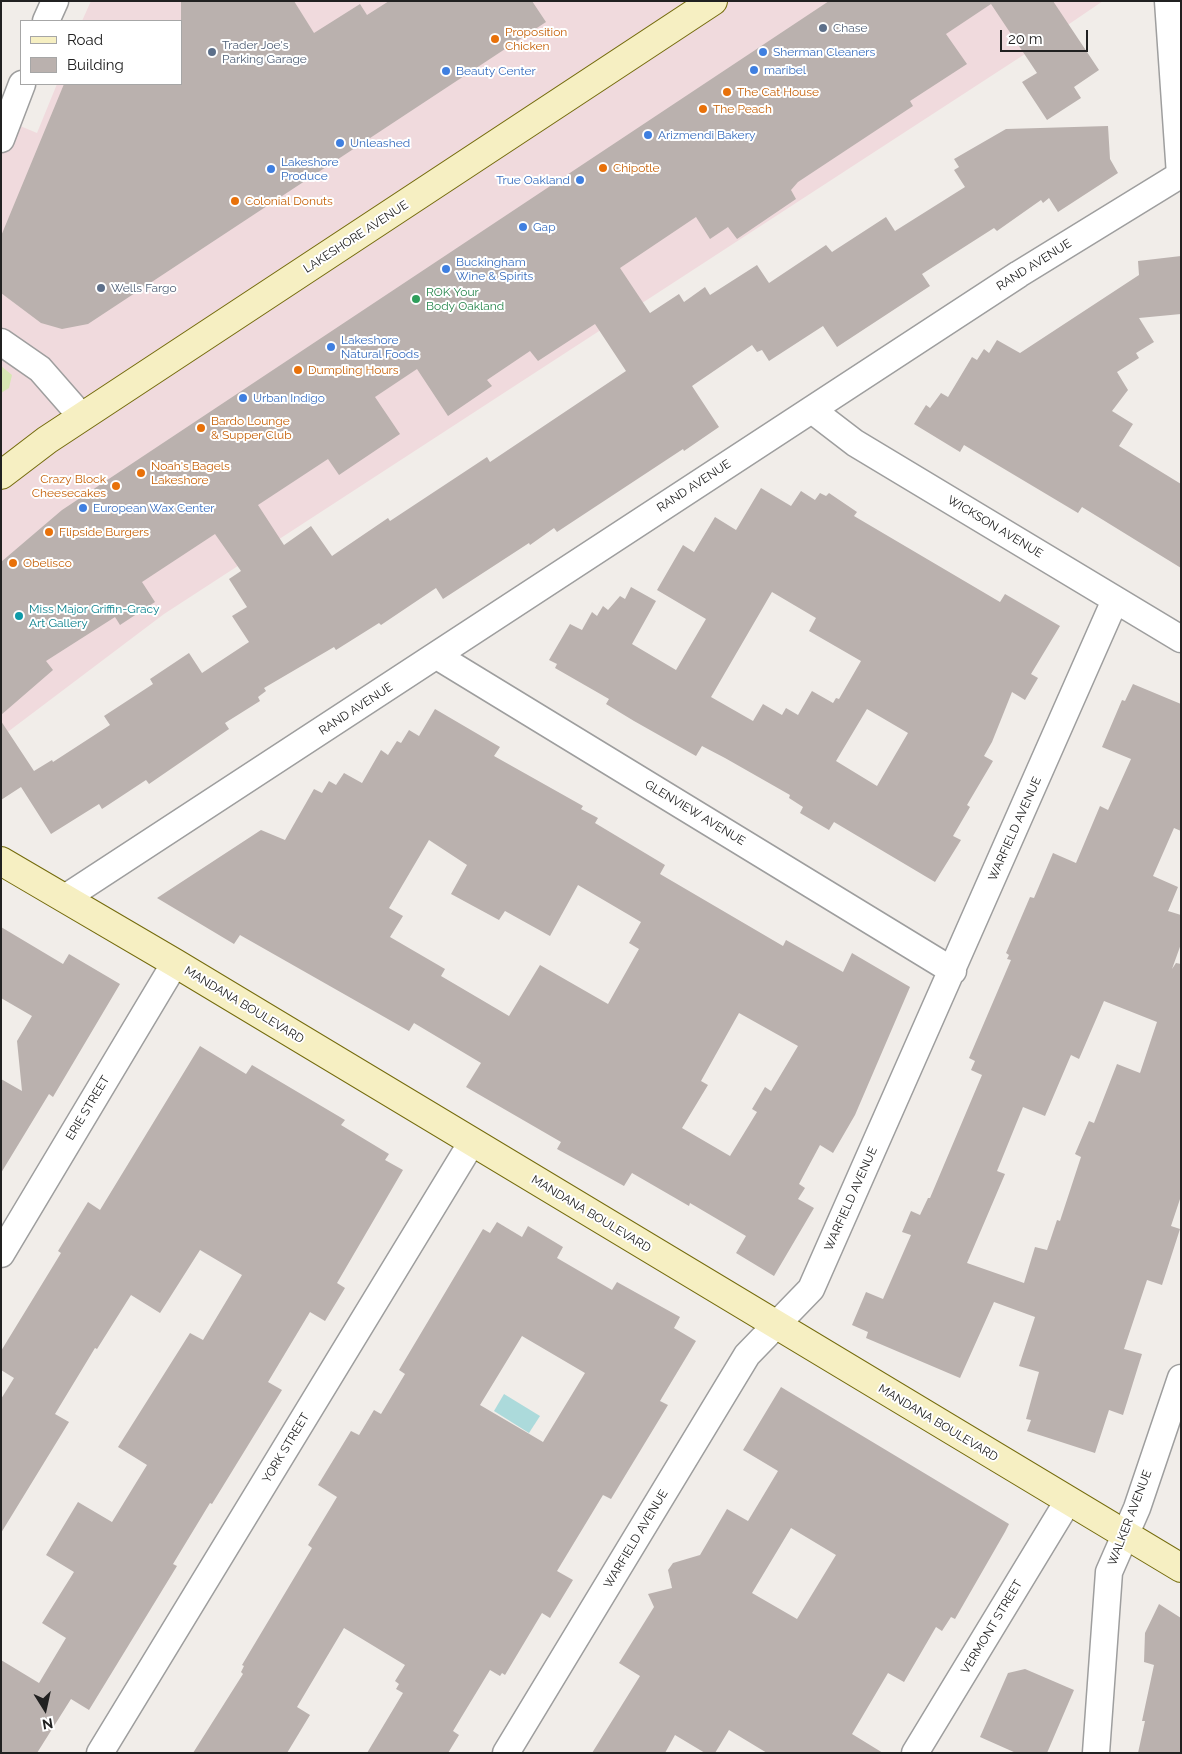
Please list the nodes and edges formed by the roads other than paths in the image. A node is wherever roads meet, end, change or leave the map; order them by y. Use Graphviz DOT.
graph roads {
  1 [pos="55,1"];
  2 [pos="713,1"];
  3 [pos="1168,1"];
  4 [pos="46,20"];
  5 [pos="22,85"];
  6 [pos="1,139"];
  7 [pos="1181,175"];
  8 [pos="1,342"];
  9 [pos="812,410"];
  10 [pos="82,417"];
  11 [pos="1,475"];
  12 [pos="1115,600"];
  13 [pos="1181,640"];
  14 [pos="437,656"];
  15 [pos="1,861"];
  16 [pos="65,898"];
  17 [pos="175,963"];
  18 [pos="953,971"];
  19 [pos="472,1142"];
  20 [pos="1,1254"];
  21 [pos="775,1326"];
  22 [pos="1181,1378"];
  23 [pos="1068,1501"];
  24 [pos="1126,1535"];
  25 [pos="1181,1568"];
  26 [pos="100,1753"];
  27 [pos="506,1753"];
  28 [pos="915,1753"];
  29 [pos="1096,1753"];
  1 -- 4 [label="street"];
  2 -- 10 [label="street, LAKESHORE AVENUE"];
  3 -- 7 [label="street, RAND AVENUE"];
  5 -- 6 [label="street"];
  7 -- 9 [label="street, RAND AVENUE"];
  8 -- 10 [label="street"];
  9 -- 12 [label="street, WICKSON AVENUE"];
  9 -- 14 [label="street, RAND AVENUE"];
  10 -- 11 [label="street, LAKESHORE AVENUE"];
  12 -- 13 [label="street, WICKSON AVENUE"];
  12 -- 18 [label="street, WARFIELD AVENUE"];
  14 -- 16 [label="street, RAND AVENUE"];
  14 -- 18 [label="street, GLENVIEW AVENUE"];
  15 -- 16 [label="street, MANDANA BOULEVARD"];
  16 -- 17 [label="street, MANDANA BOULEVARD"];
  17 -- 19 [label="street, MANDANA BOULEVARD"];
  17 -- 20 [label="street, ERIE STREET"];
  18 -- 21 [label="street, WARFIELD AVENUE"];
  19 -- 21 [label="street, MANDANA BOULEVARD"];
  19 -- 26 [label="street, YORK STREET"];
  21 -- 23 [label="street, MANDANA BOULEVARD"];
  21 -- 27 [label="street, WARFIELD AVENUE"];
  22 -- 24 [label="street, WALKER AVENUE"];
  23 -- 24 [label="street, MANDANA BOULEVARD"];
  23 -- 28 [label="street, VERMONT STREET"];
  24 -- 25 [label="street, MANDANA BOULEVARD"];
  24 -- 29 [label="street, WALKER AVENUE"];
}
